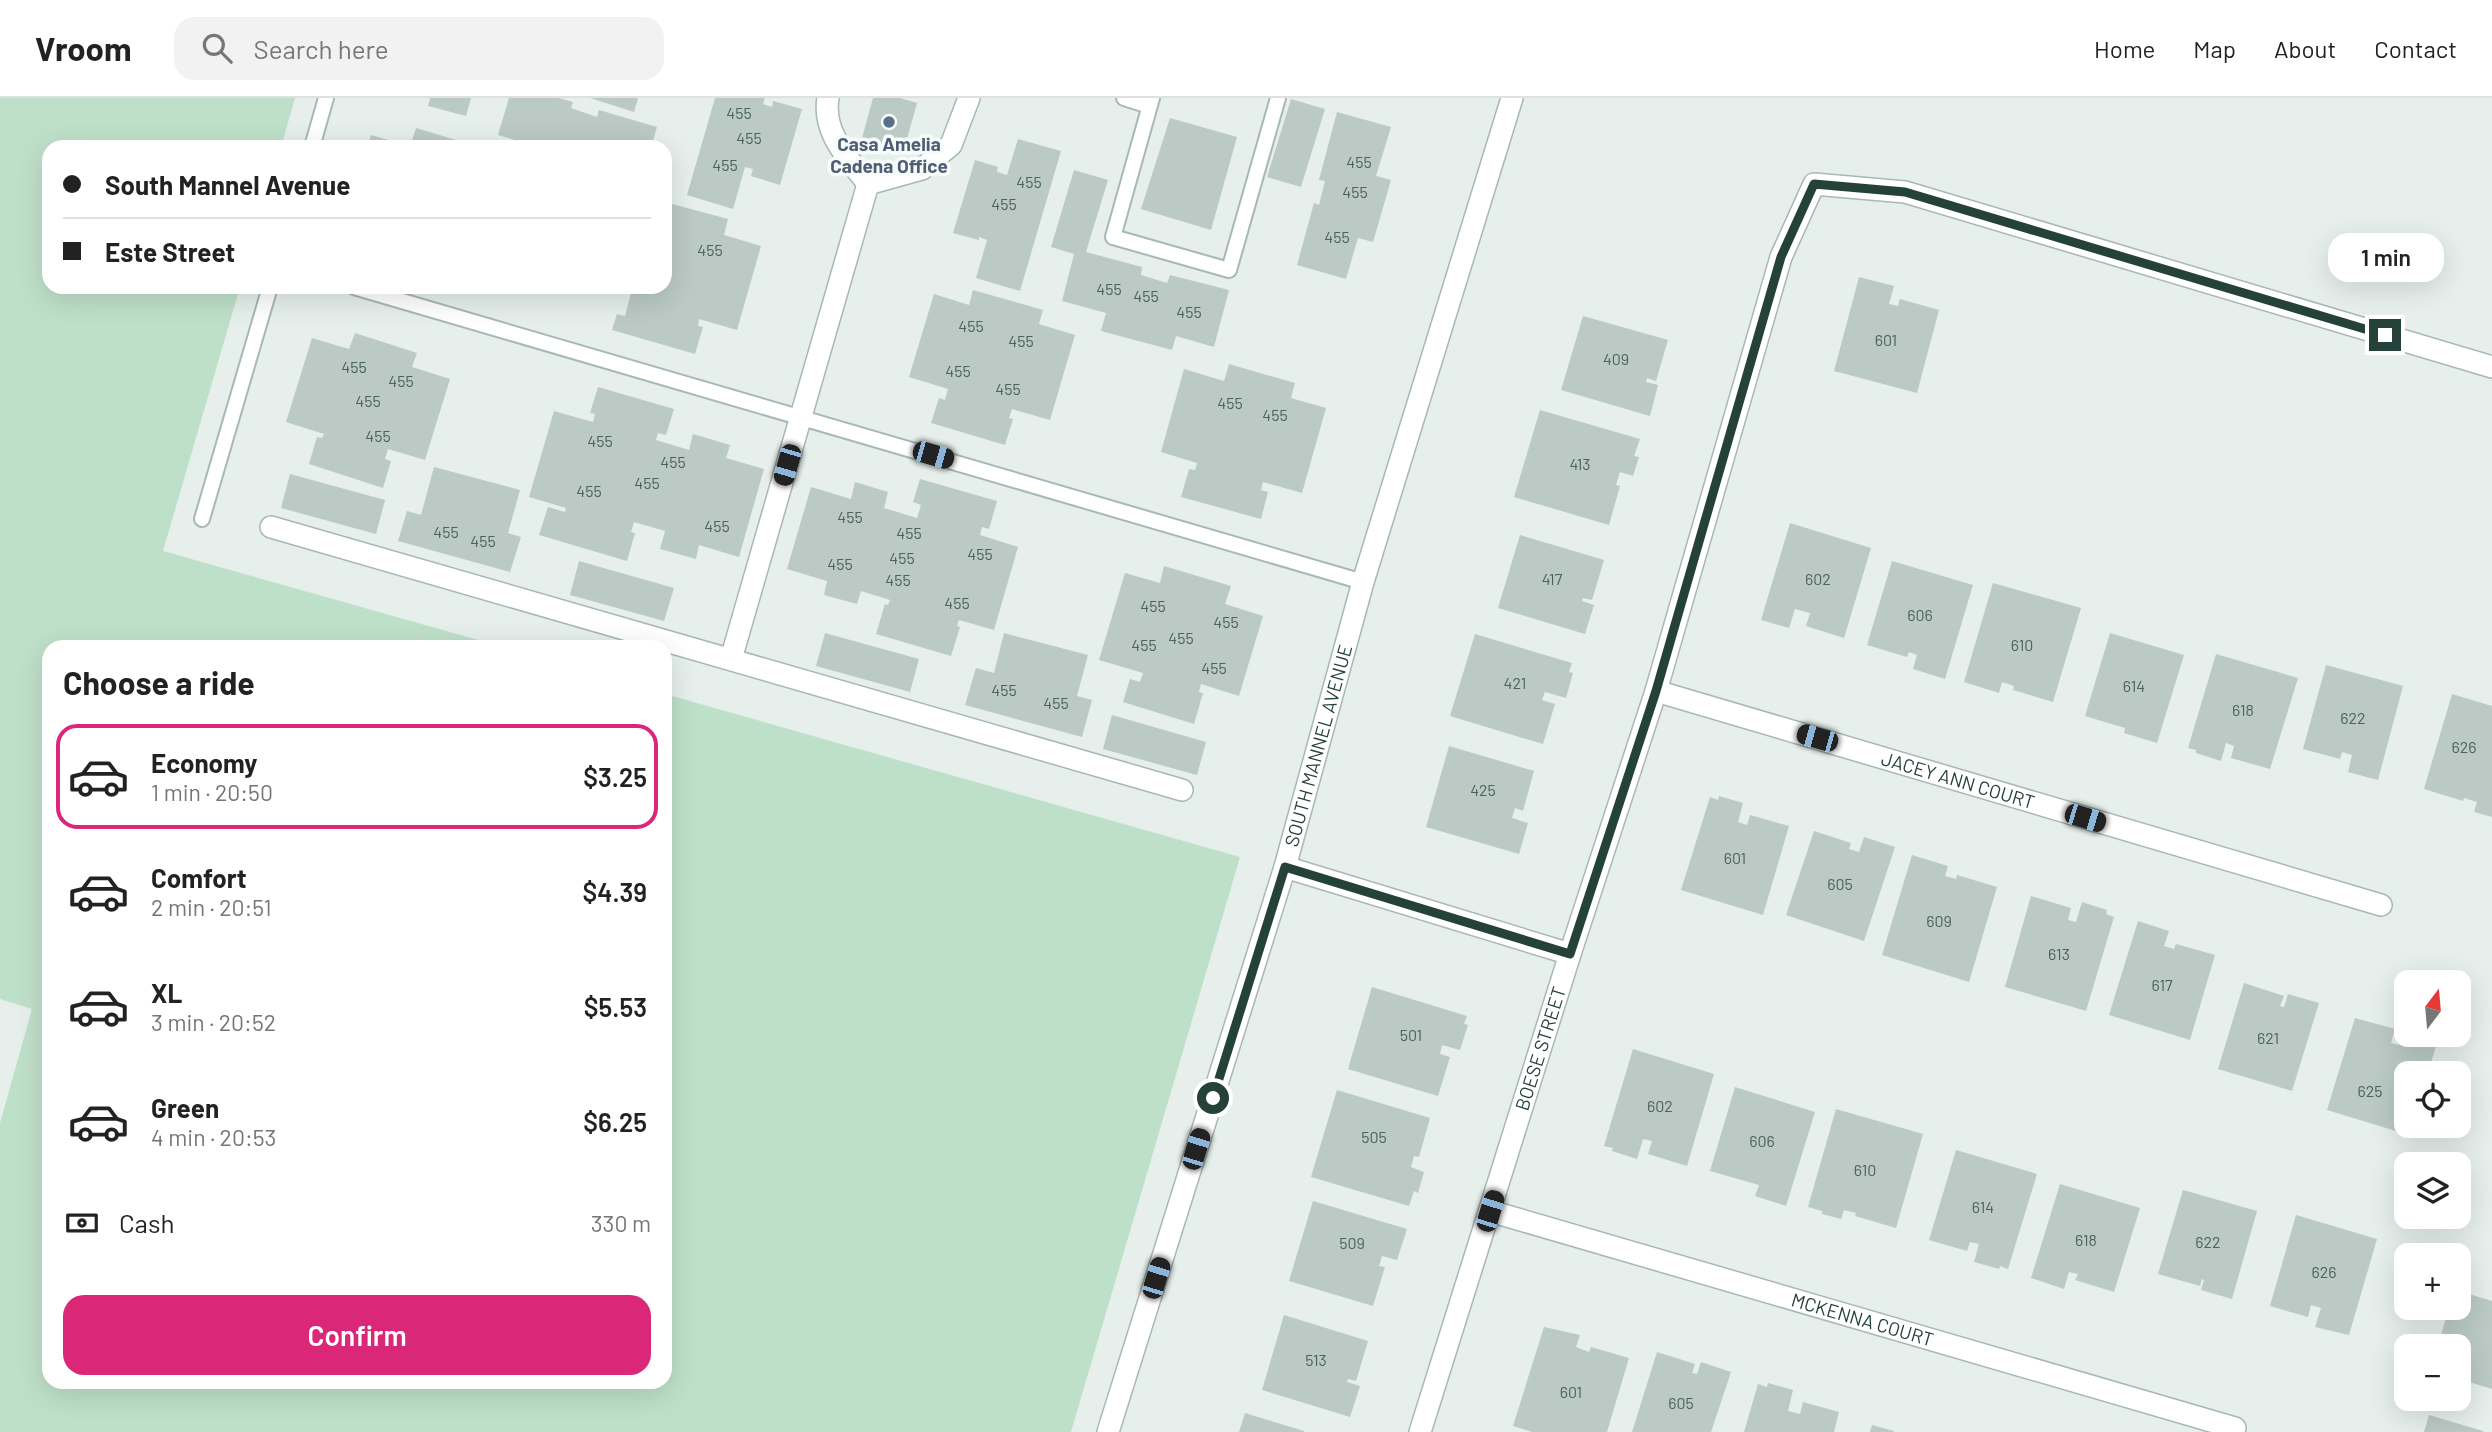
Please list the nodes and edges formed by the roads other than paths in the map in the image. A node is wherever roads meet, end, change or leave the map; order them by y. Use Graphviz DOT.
graph roads {
  1 [pos="326,98"];
  2 [pos="828,98"];
  3 [pos="969,98"];
  4 [pos="1124,98"];
  5 [pos="1278,98"];
  6 [pos="1512,98"];
  7 [pos="1150,102"];
  8 [pos="314,140"];
  9 [pos="868,184"];
  10 [pos="268,294"];
  11 [pos="378,294"];
  12 [pos="2492,367"];
  13 [pos="801,416"];
  14 [pos="202,519"];
  15 [pos="271,527"];
  16 [pos="1363,582"];
  17 [pos="665,640"];
  18 [pos="672,642"];
  19 [pos="731,659"];
  20 [pos="1656,691"];
  21 [pos="1182,790"];
  22 [pos="1285,867"];
  23 [pos="2381,905"];
  24 [pos="1570,954"];
  25 [pos="1490,1211"];
  26 [pos="2235,1428"];
  27 [pos="1108,1432"];
  28 [pos="1420,1432"];
  1 -- 8 [label="lane"];
  2 -- 9 [label="street"];
  3 -- 9 [label="street"];
  4 -- 7 [label="lane"];
  5 -- 7 [label="lane"];
  6 -- 16 [label="street, SOUTH MANNEL AVENUE"];
  9 -- 13 [label="street"];
  10 -- 14 [label="lane"];
  11 -- 13 [label="lane"];
  12 -- 20 [label="street, BOESE STREET"];
  13 -- 16 [label="lane"];
  13 -- 19 [label="street"];
  15 -- 17 [label="street"];
  16 -- 22 [label="street, SOUTH MANNEL AVENUE"];
  18 -- 19 [label="street"];
  19 -- 21 [label="street"];
  20 -- 23 [label="street, JACEY ANN COURT"];
  20 -- 24 [label="street, BOESE STREET"];
  22 -- 24 [label="street"];
  22 -- 27 [label="street, SOUTH MANNEL AVENUE"];
  24 -- 25 [label="street, BOESE STREET"];
  25 -- 26 [label="street, MCKENNA COURT"];
  25 -- 28 [label="street, BOESE STREET"];
}
